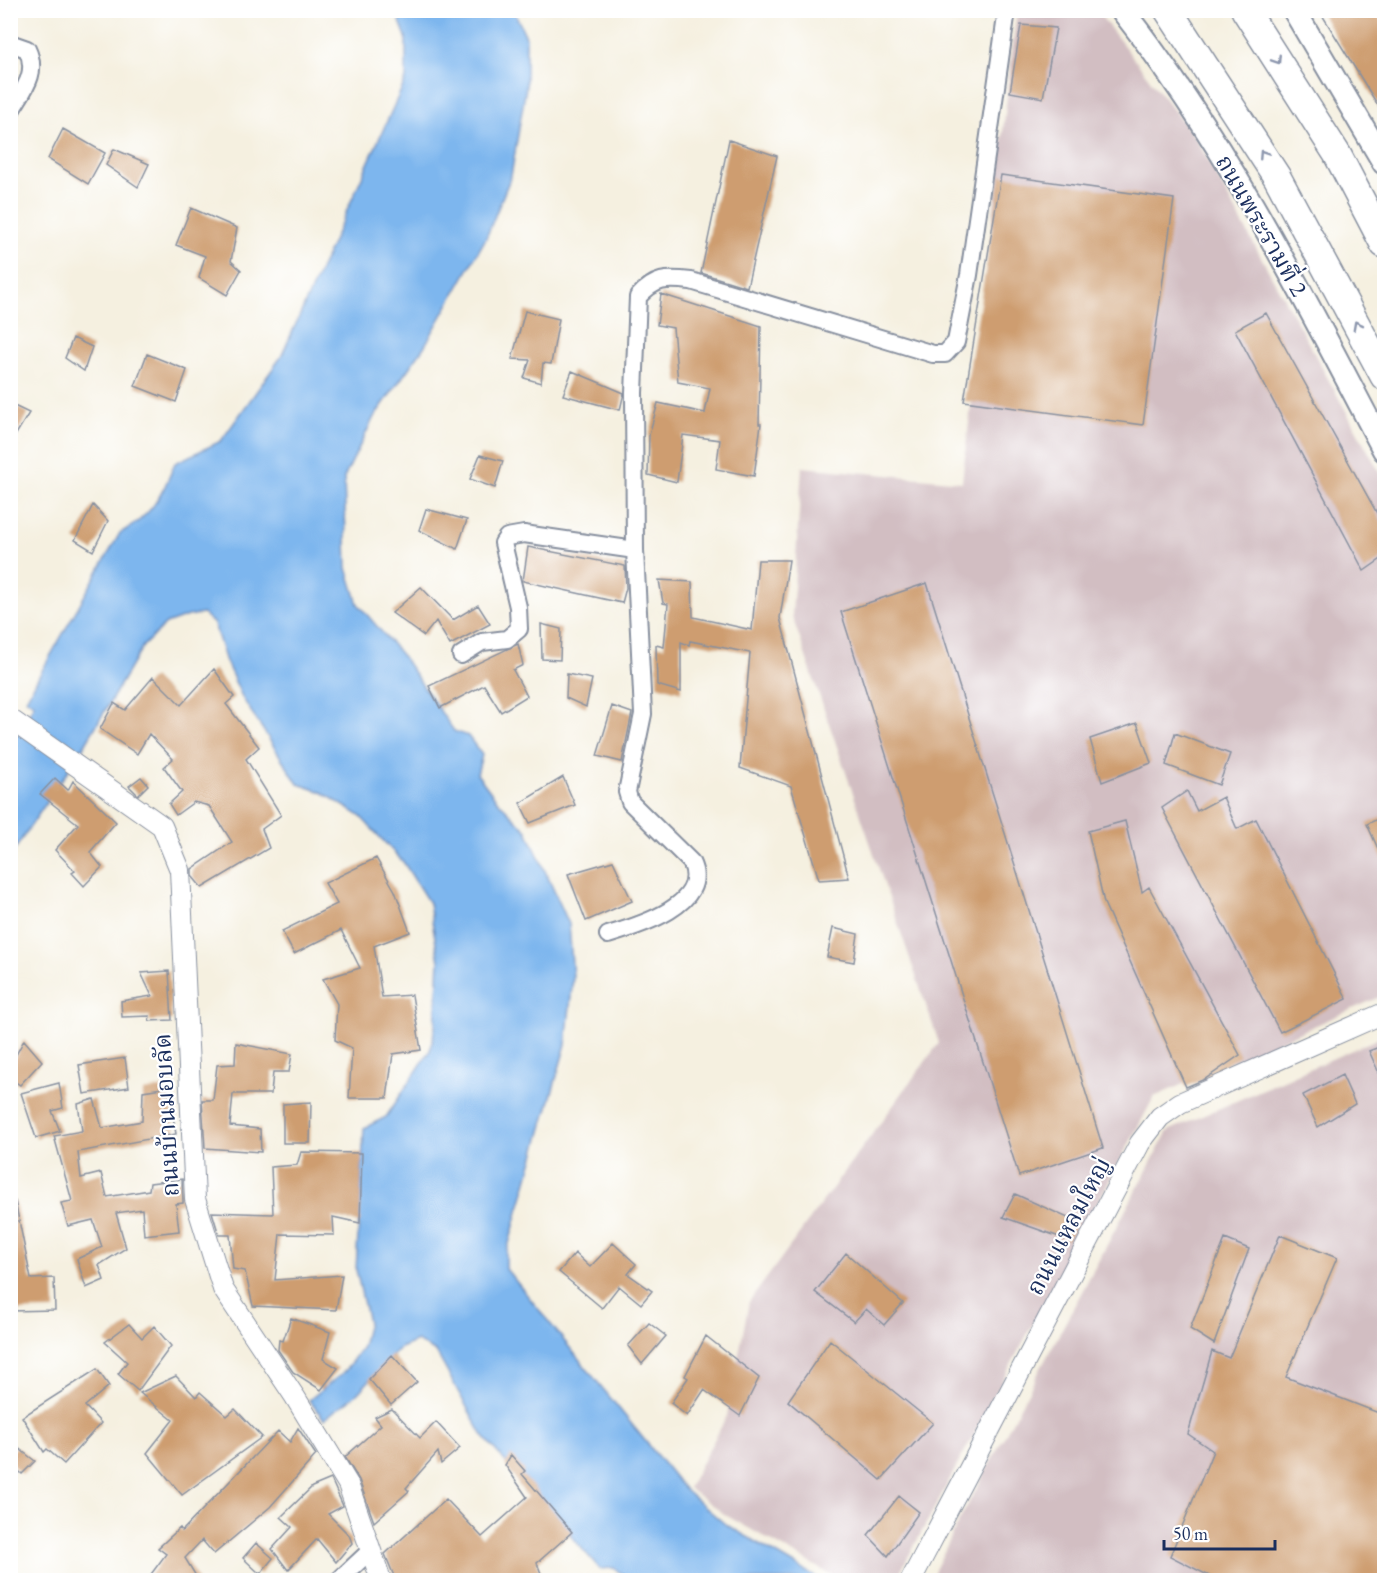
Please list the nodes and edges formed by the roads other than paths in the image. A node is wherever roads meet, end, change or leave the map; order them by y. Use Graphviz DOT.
graph roads {
  1 [pos="1007,10"];
  2 [pos="1122,10"];
  3 [pos="1168,10"];
  4 [pos="1245,10"];
  5 [pos="1294,10"];
  6 [pos="10,43"];
  7 [pos="10,112"];
  8 [pos="1384,163"];
  9 [pos="1384,244"];
  10 [pos="1384,376"];
  11 [pos="1384,450"];
  12 [pos="636,550"];
  13 [pos="461,655"];
  14 [pos="12,720"];
  15 [pos="608,934"];
  16 [pos="1384,1013"];
  17 [pos="370,1551"];
  18 [pos="339,1581"];
  19 [pos="381,1581"];
  20 [pos="911,1581"];
  1 -- 12 [label="street"];
  2 -- 11 [label="main road, ถนนพระรามที่ 2"];
  10 -- 3 [label="highway, ถนนพระรามที่ 2, one-way"];
  4 -- 9 [label="highway, one-way"];
  5 -- 8 [label="main road"];
  6 -- 7 [label="street"];
  12 -- 13 [label="street"];
  12 -- 15 [label="street"];
  14 -- 17 [label="street, ถนนบ้านมอบลัด"];
  16 -- 20 [label="street, ถนนแหลมใหญ่"];
  17 -- 18 [label="street"];
  17 -- 19 [label="street, ถนนบ้านมอบลัด"];
}
